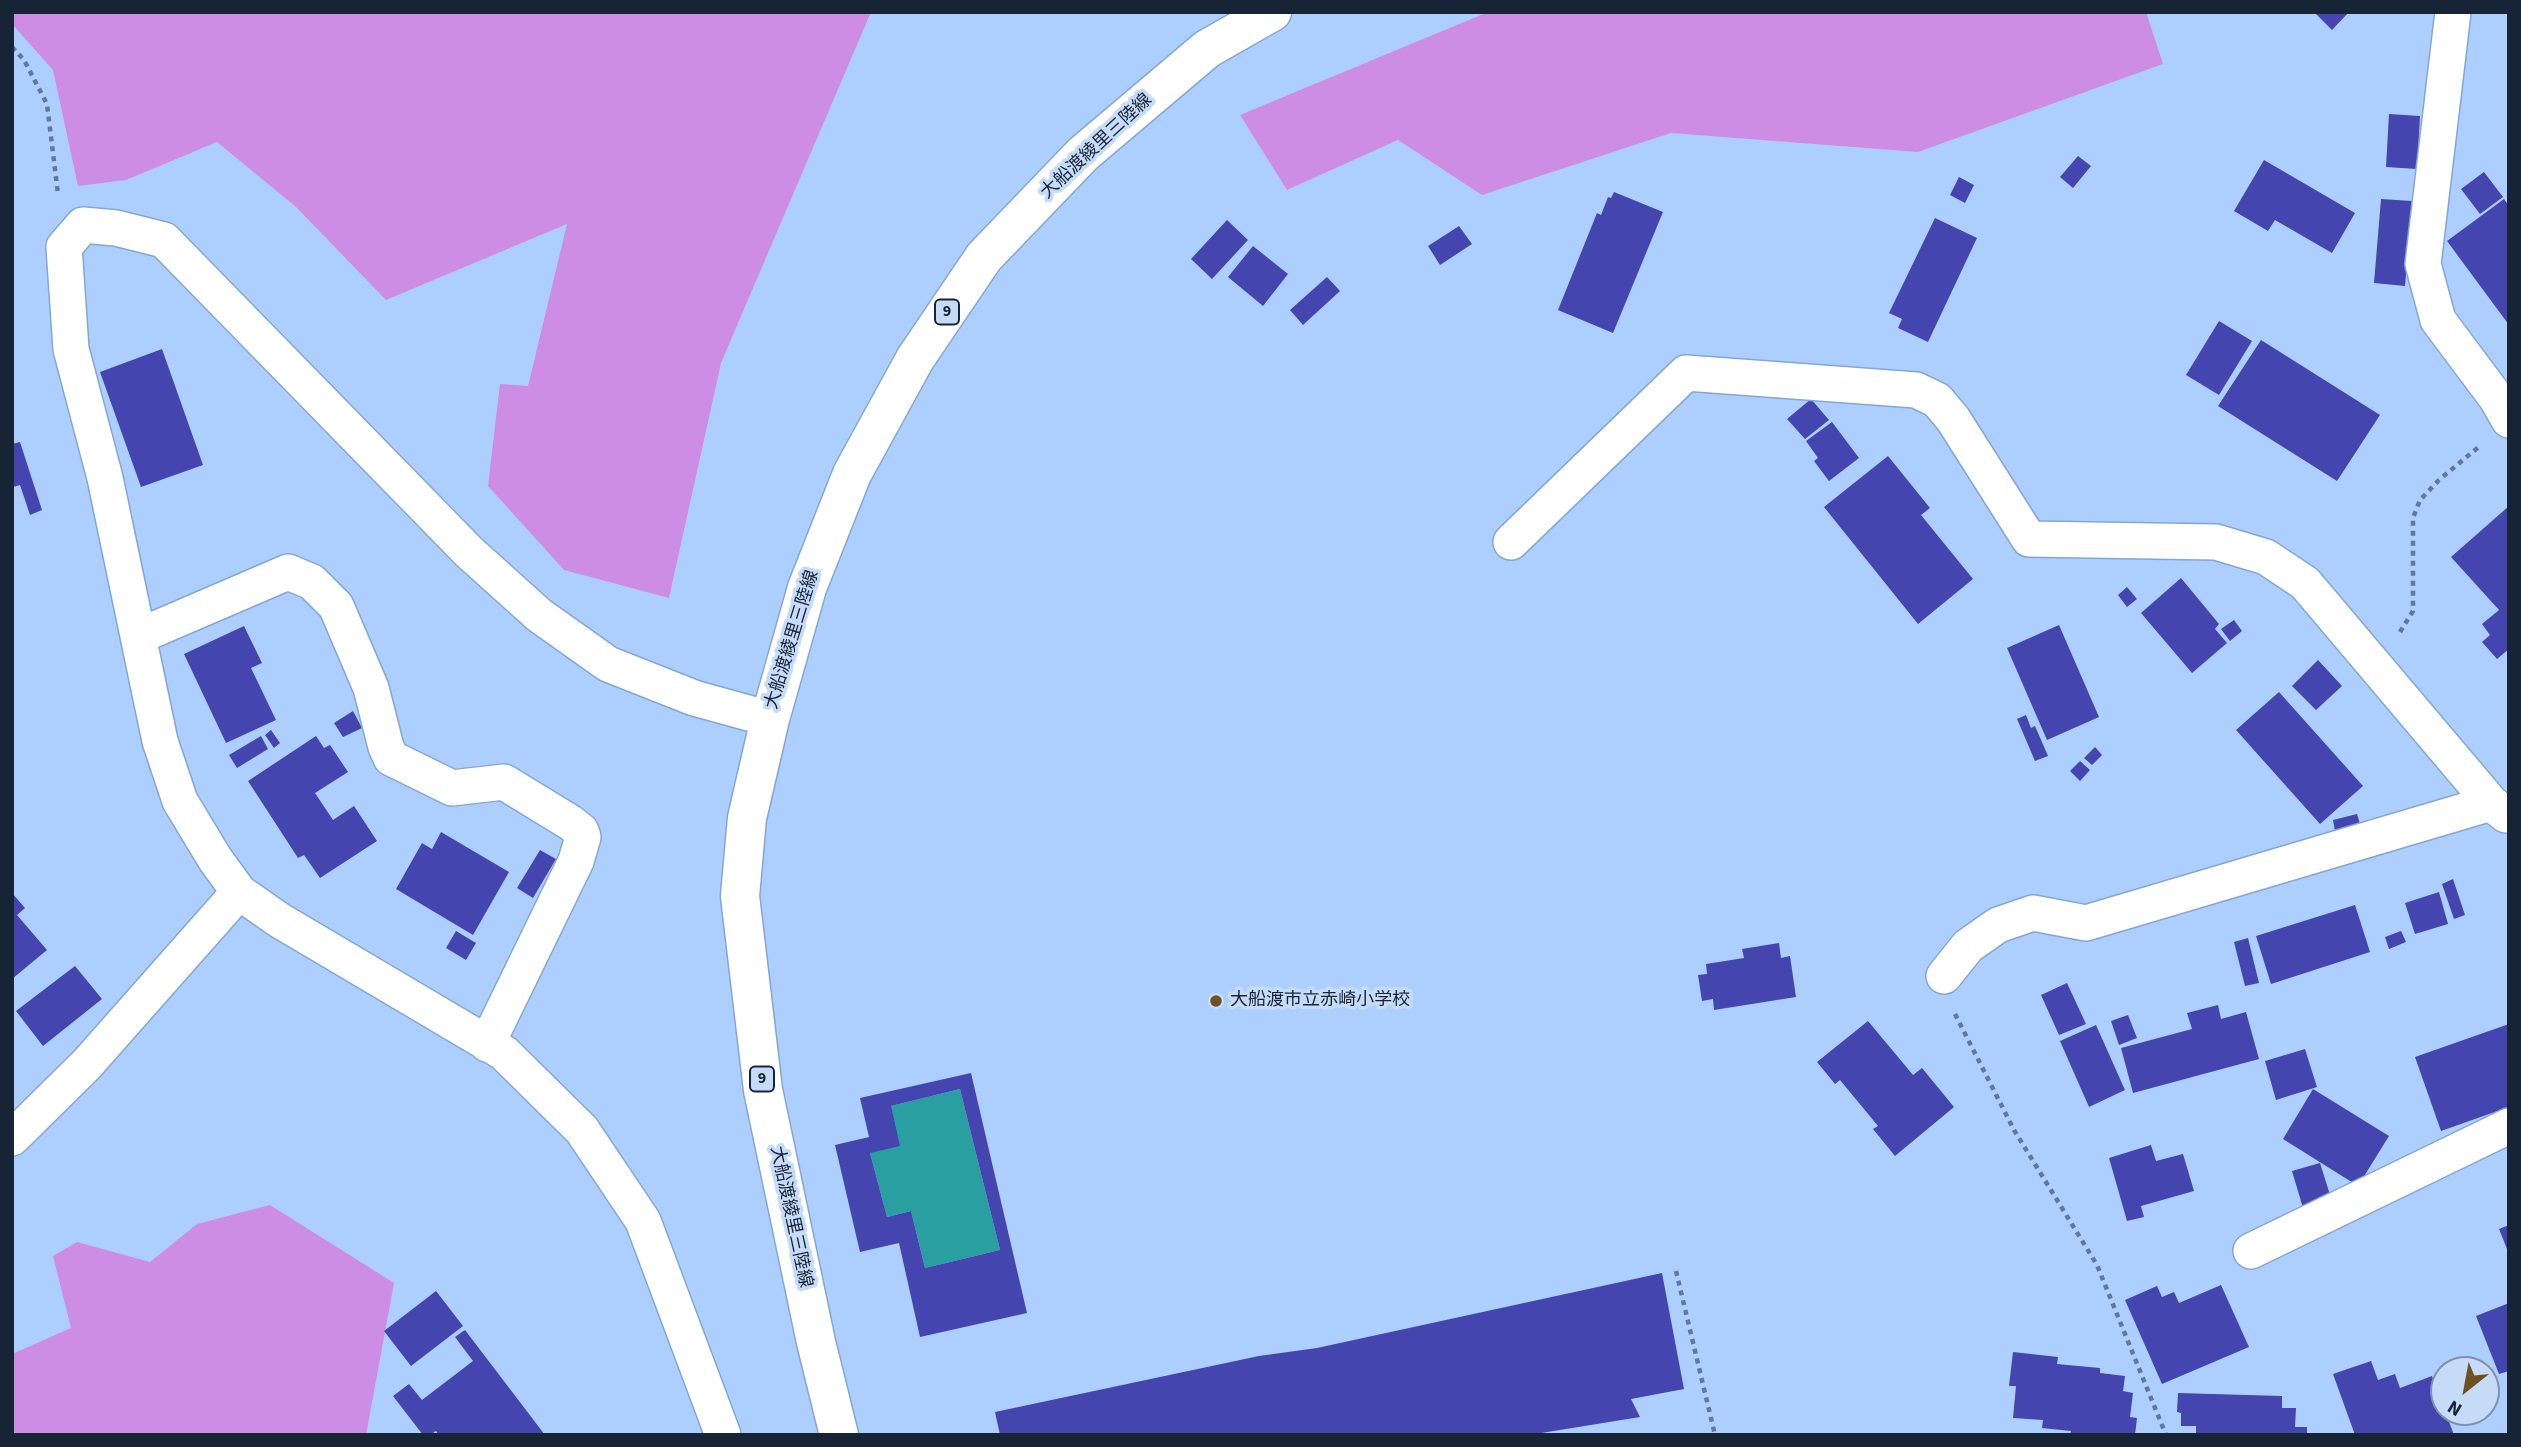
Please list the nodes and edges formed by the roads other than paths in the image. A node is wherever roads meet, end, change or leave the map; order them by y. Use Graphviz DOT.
graph roads {
  1 [pos="1272,12"];
  2 [pos="2453,12"];
  3 [pos="2499,429"];
  4 [pos="1511,542"];
  5 [pos="139,636"];
  6 [pos="770,719"];
  7 [pos="2500,810"];
  8 [pos="239,892"];
  9 [pos="1944,976"];
  10 [pos="487,1044"];
  11 [pos="2509,1126"];
  12 [pos="12,1138"];
  13 [pos="2251,1251"];
  14 [pos="723,1435"];
  15 [pos="839,1435"];
  1 -- 6 [label="main road, 大船渡綾里三陸線 / 9"];
  2 -- 3 [label="street"];
  4 -- 7 [label="street"];
  5 -- 6 [label="street"];
  5 -- 8 [label="street"];
  5 -- 10 [label="street"];
  6 -- 15 [label="main road, 大船渡綾里三陸線 / 9"];
  7 -- 9 [label="street"];
  8 -- 10 [label="street"];
  8 -- 12 [label="street"];
  10 -- 14 [label="street"];
  11 -- 13 [label="street"];
}
